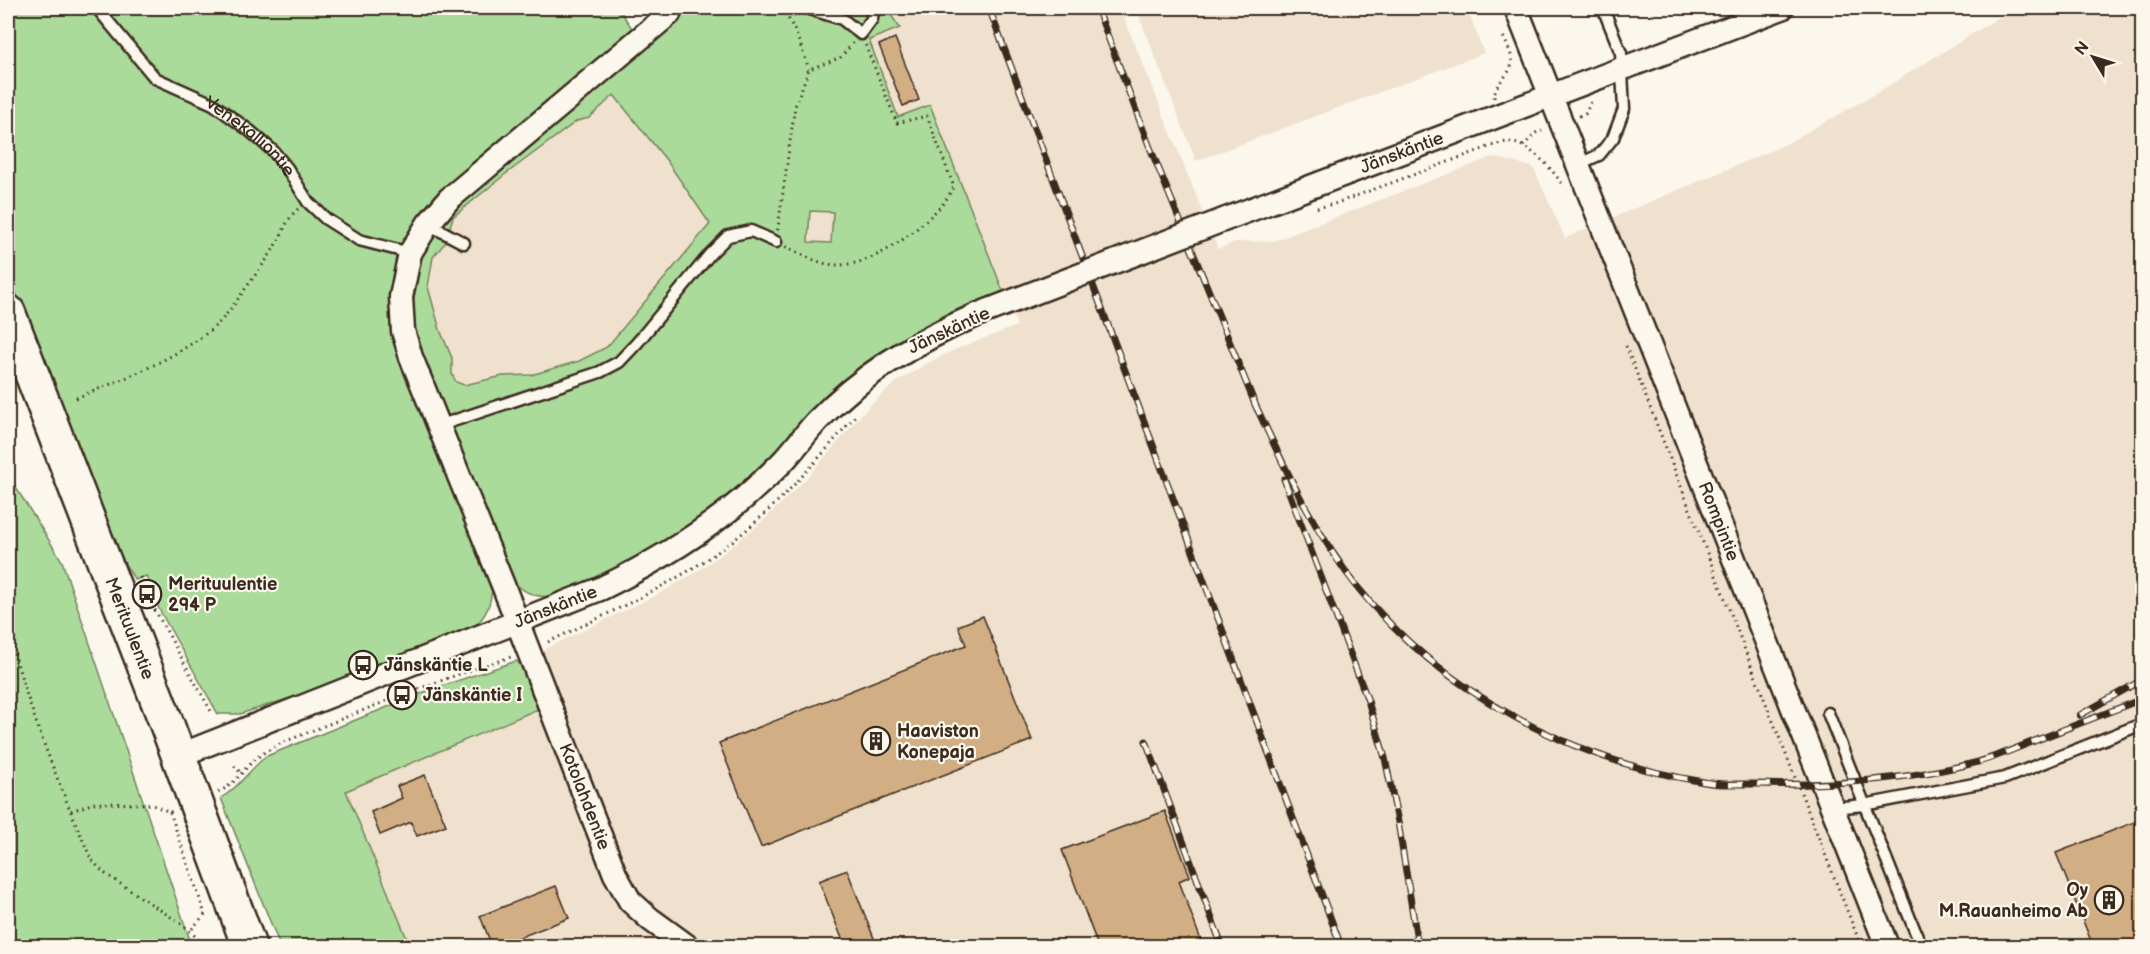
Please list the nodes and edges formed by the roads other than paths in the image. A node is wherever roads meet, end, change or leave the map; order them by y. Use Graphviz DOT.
graph roads {
  1 [pos="97,8"];
  2 [pos="806,8"];
  3 [pos="873,8"];
  4 [pos="1516,8"];
  5 [pos="1603,8"];
  6 [pos="1782,8"];
  7 [pos="673,11"];
  8 [pos="1622,68"];
  9 [pos="1551,96"];
  10 [pos="1579,164"];
  11 [pos="428,224"];
  12 [pos="776,242"];
  13 [pos="464,243"];
  14 [pos="410,253"];
  15 [pos="8,312"];
  16 [pos="438,426"];
  17 [pos="516,622"];
  18 [pos="1827,713"];
  19 [pos="2142,724"];
  20 [pos="178,756"];
  21 [pos="1864,805"];
  22 [pos="1833,808"];
  23 [pos="249,946"];
  24 [pos="687,946"];
  25 [pos="1887,946"];
  26 [pos="1920,946"];
  1 -- 14 [label="lane, Venekalliontie"];
  2 -- 3 [label="lane"];
  4 -- 9 [label="street, Rompintie"];
  5 -- 8 [label="lane"];
  6 -- 8 [label="street, Jänskäntie"];
  7 -- 11 [label="street"];
  8 -- 9 [label="street, Jänskäntie"];
  8 -- 10 [label="lane"];
  9 -- 10 [label="street, Rompintie"];
  9 -- 17 [label="street, Jänskäntie, bridge"];
  10 -- 22 [label="street, Rompintie"];
  11 -- 13 [label="lane"];
  11 -- 14 [label="street"];
  12 -- 16 [label="lane"];
  14 -- 16 [label="street"];
  15 -- 20 [label="main road, Merituulentie"];
  16 -- 17 [label="street"];
  17 -- 20 [label="street, Jänskäntie"];
  17 -- 24 [label="street, Kotolahdentie"];
  18 -- 21 [label="lane"];
  19 -- 21 [label="lane"];
  20 -- 23 [label="main road, Merituulentie"];
  21 -- 22 [label="lane"];
  21 -- 26 [label="lane"];
  22 -- 25 [label="street, Rompintie"];
}
